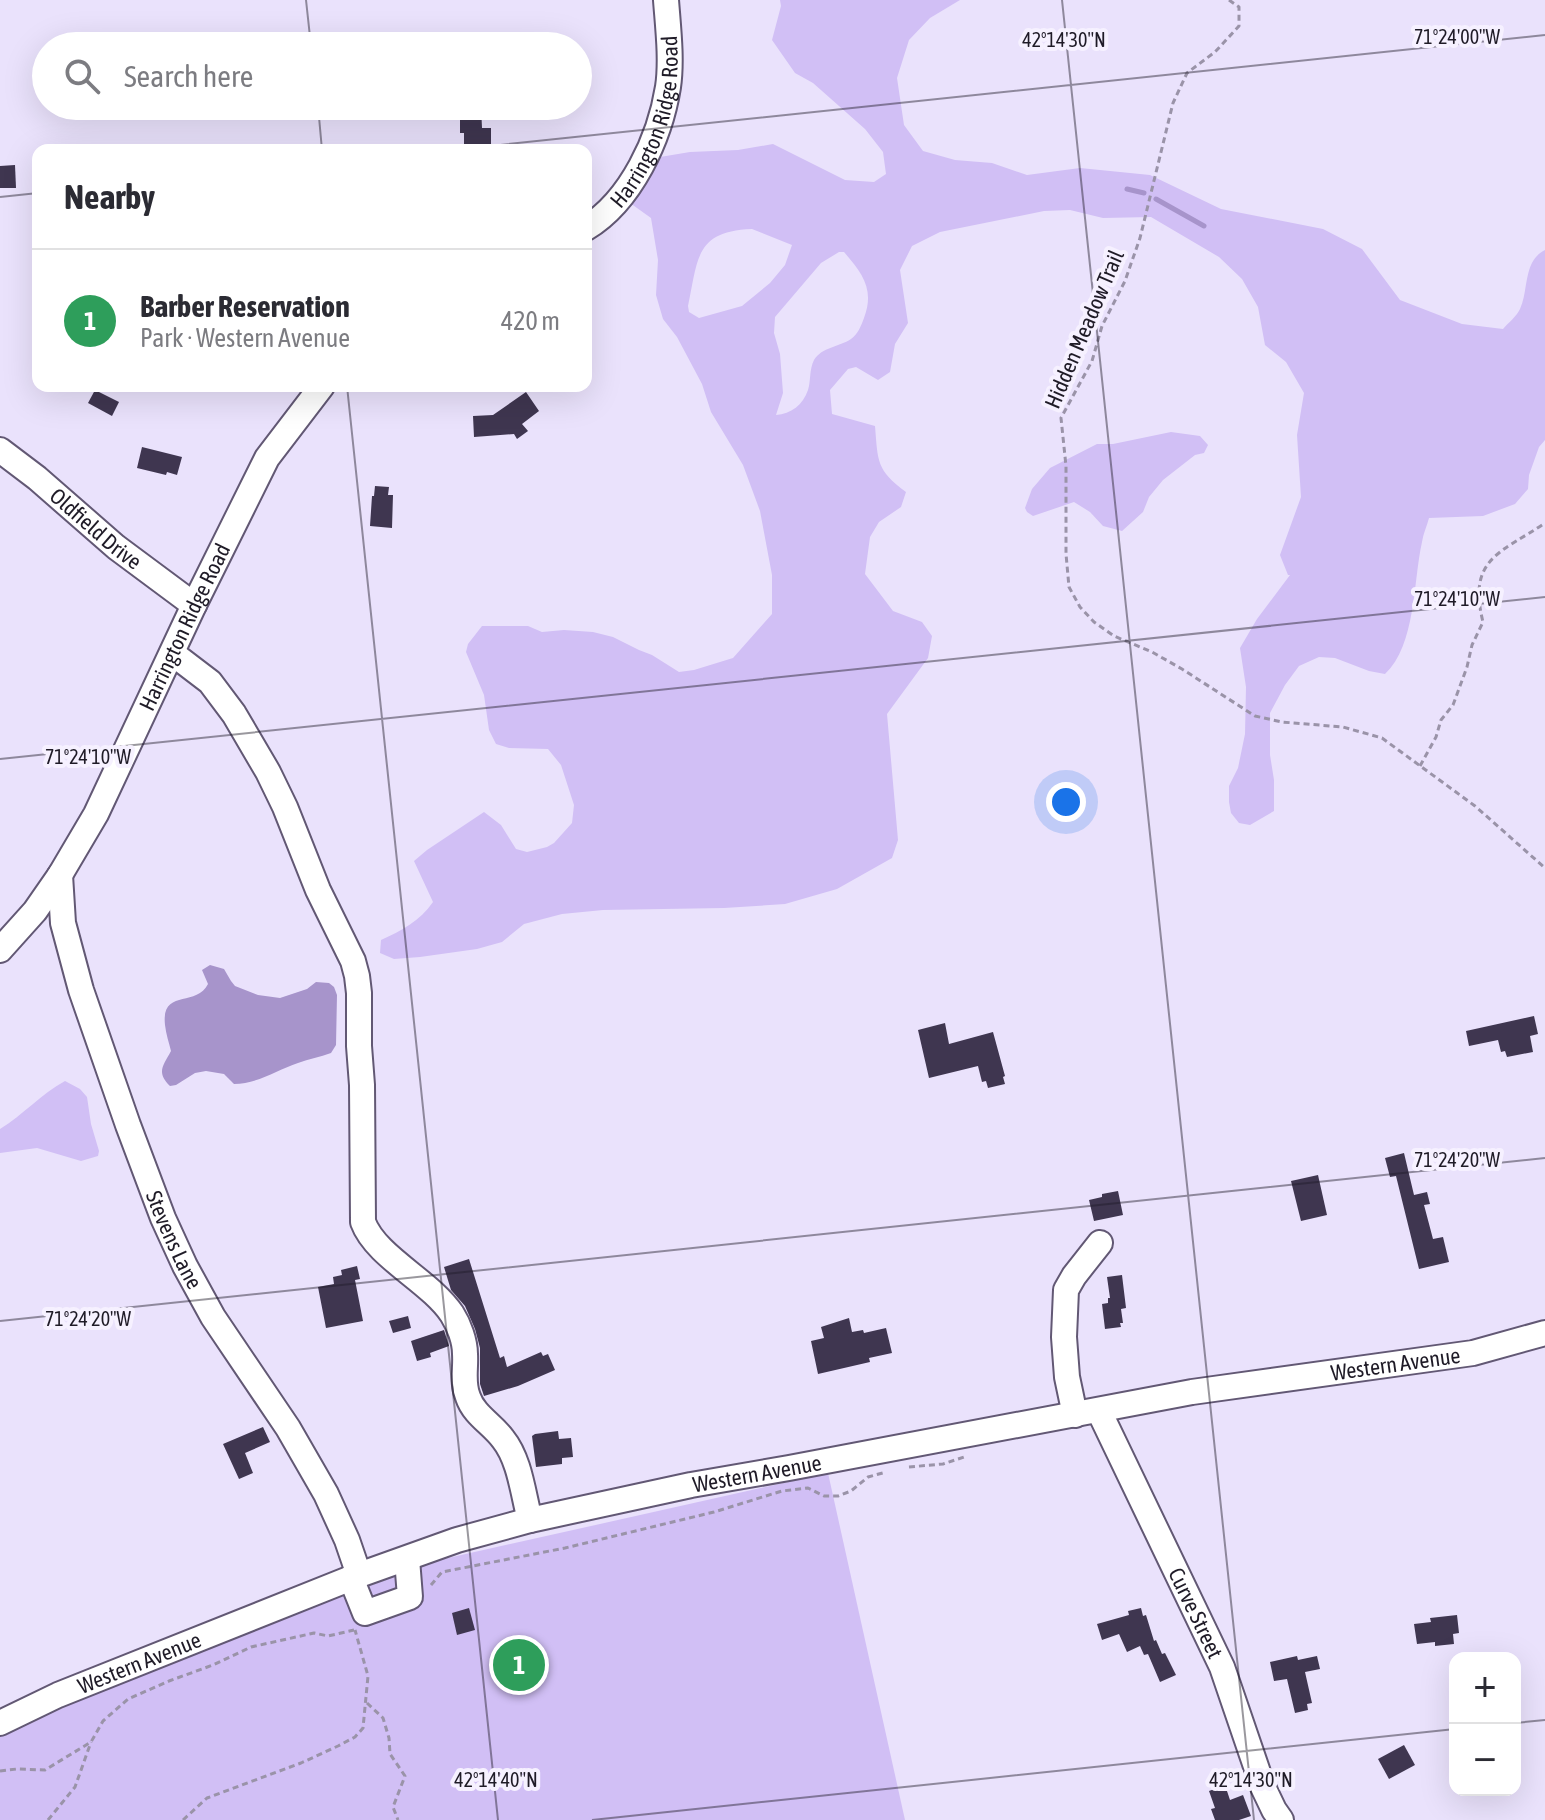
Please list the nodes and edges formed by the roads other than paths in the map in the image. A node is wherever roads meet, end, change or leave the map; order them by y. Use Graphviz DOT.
graph roads {
  1 [pos="666,0"];
  2 [pos="592,224"];
  3 [pos="317,392"];
  4 [pos="0,450"];
  5 [pos="194,605"];
  6 [pos="172,653"];
  7 [pos="60,875"];
  8 [pos="0,950"];
  9 [pos="1100,1243"];
  10 [pos="1545,1333"];
  11 [pos="1087,1413"];
  12 [pos="530,1520"];
  13 [pos="407,1559"];
  14 [pos="355,1577"];
  15 [pos="0,1723"];
  16 [pos="1281,1820"];
  1 -- 2 [label="street, Harrington Ridge Road"];
  3 -- 5 [label="street, Harrington Ridge Road"];
  4 -- 5 [label="street, Oldfield Drive"];
  5 -- 6 [label="street, Harrington Ridge Road"];
  6 -- 7 [label="street, Harrington Ridge Road"];
  6 -- 12 [label="street"];
  7 -- 8 [label="street, Harrington Ridge Road"];
  7 -- 14 [label="street, Stevens Lane"];
  9 -- 11 [label="street, Curve Street"];
  10 -- 11 [label="street, Western Avenue"];
  11 -- 12 [label="street, Western Avenue"];
  11 -- 16 [label="street, Curve Street"];
  12 -- 13 [label="street, Western Avenue"];
  13 -- 14 [label="street, Western Avenue"];
  13 -- 14 [label="street, Stevens Lane"];
  14 -- 15 [label="street, Western Avenue"];
}
